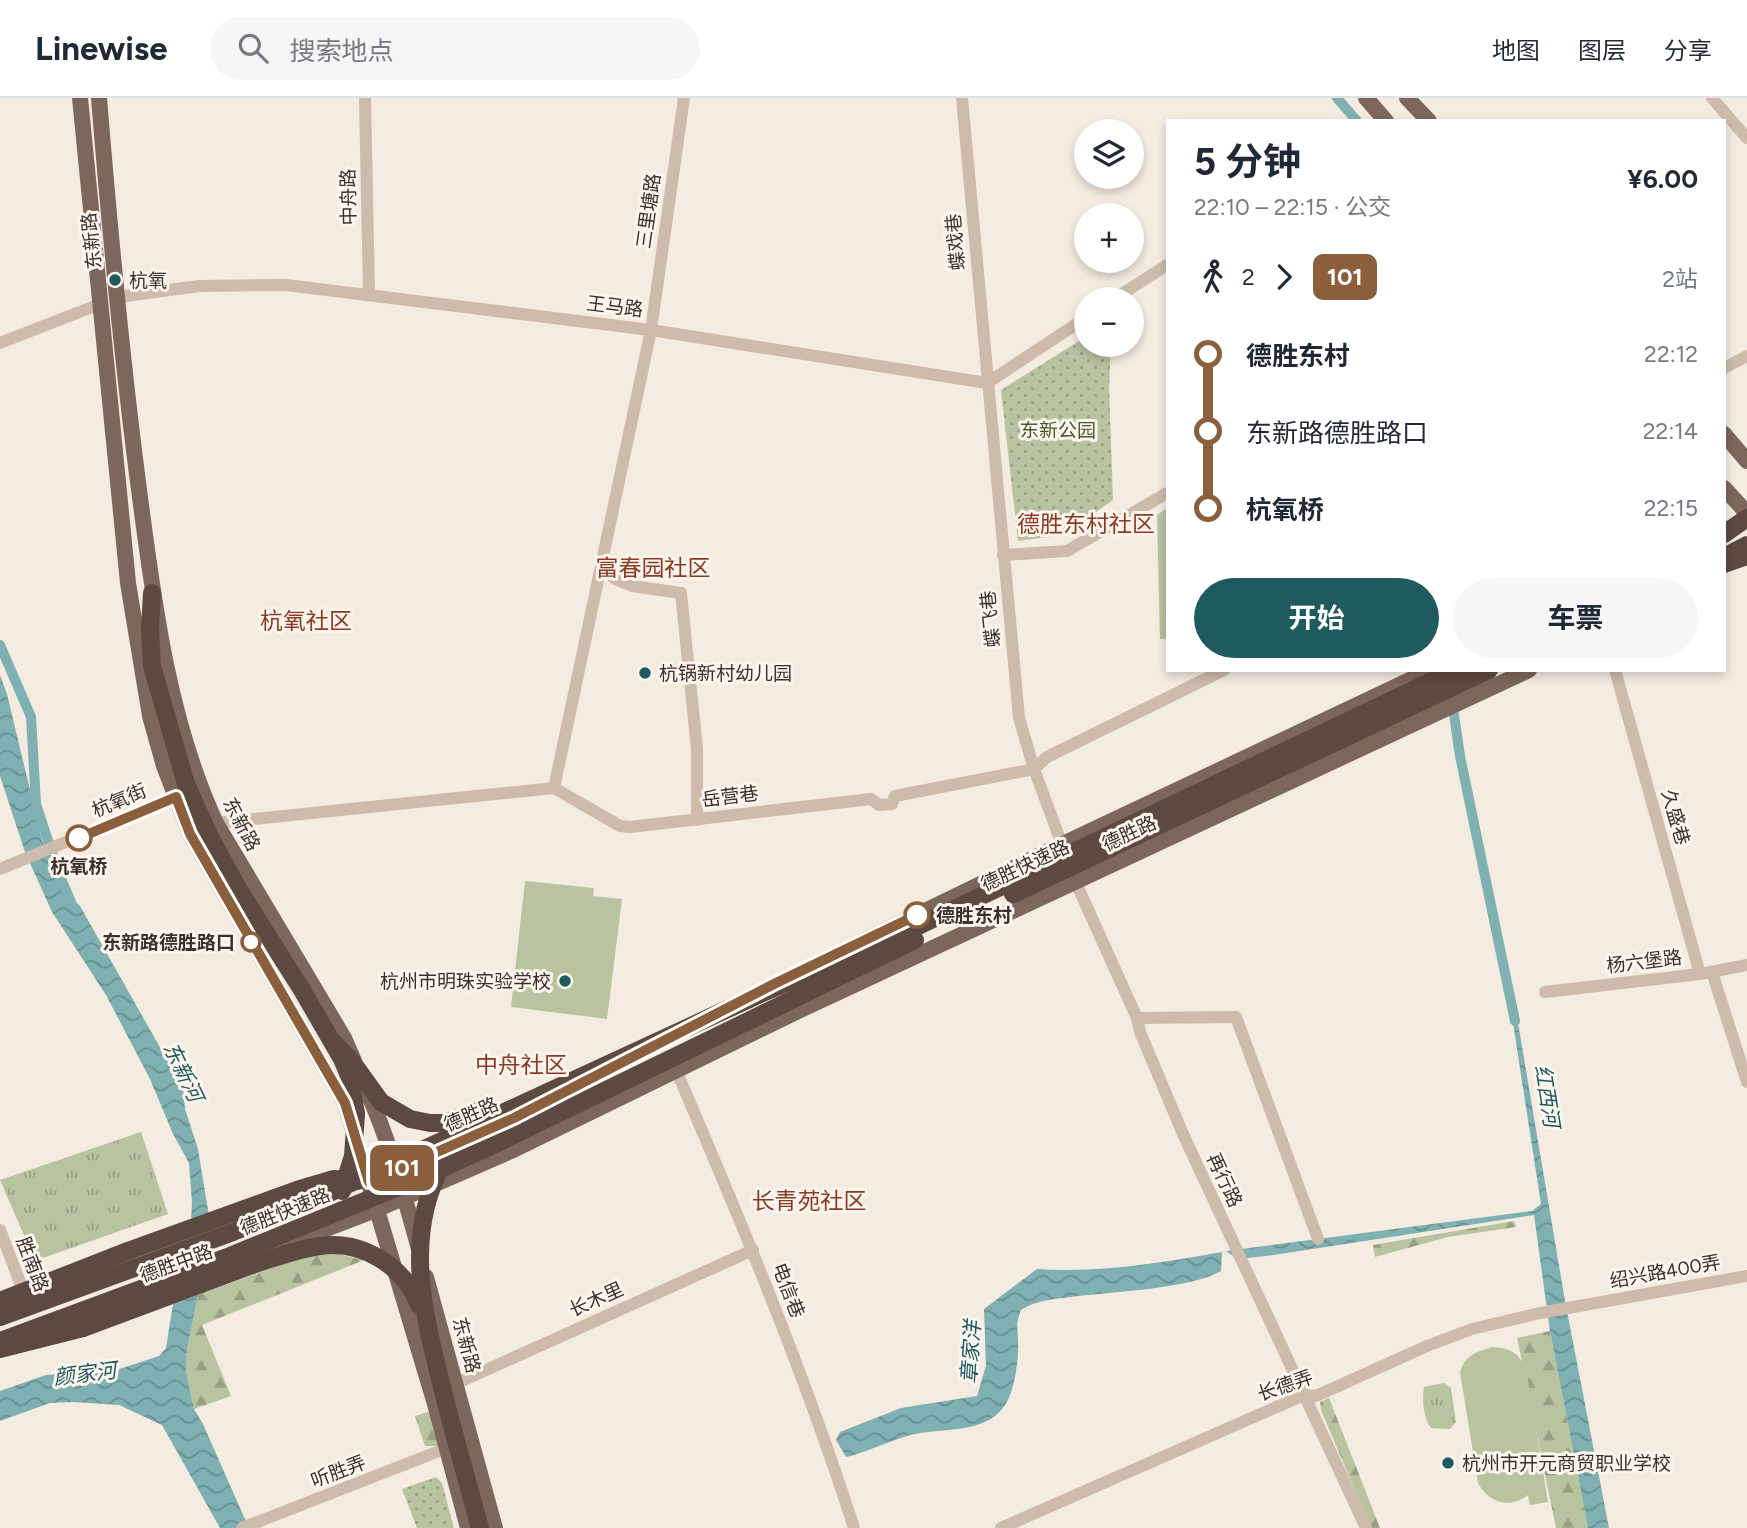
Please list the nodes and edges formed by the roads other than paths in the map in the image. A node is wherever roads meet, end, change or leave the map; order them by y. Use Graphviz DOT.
graph roads {
  1 [pos="80,98"];
  2 [pos="99,98"];
  3 [pos="365,98"];
  4 [pos="684,98"];
  5 [pos="962,98"];
  6 [pos="1366,98"];
  7 [pos="1407,98"];
  8 [pos="1712,98"];
  9 [pos="1384,119"];
  10 [pos="1427,119"];
  11 [pos="1747,138"];
  12 [pos="1166,266"];
  13 [pos="1133,287"];
  14 [pos="369,294"];
  15 [pos="118,297"];
  16 [pos="100,304"];
  17 [pos="1074,325"];
  18 [pos="651,330"];
  19 [pos="0,343"];
  20 [pos="1747,356"];
  21 [pos="1726,367"];
  22 [pos="986,383"];
  23 [pos="1726,436"];
  24 [pos="1747,461"];
  25 [pos="1726,491"];
  26 [pos="1166,494"];
  27 [pos="1747,518"];
  28 [pos="1747,530"];
  29 [pos="1726,532"];
  30 [pos="1726,540"];
  31 [pos="1747,545"];
  32 [pos="1003,555"];
  33 [pos="1726,556"];
  34 [pos="1747,556"];
  35 [pos="1726,565"];
  36 [pos="601,566"];
  37 [pos="152,593"];
  38 [pos="1220,672"];
  39 [pos="1427,672"];
  40 [pos="1451,672"];
  41 [pos="1485,672"];
  42 [pos="1525,672"];
  43 [pos="1616,672"];
  44 [pos="1034,769"];
  45 [pos="554,788"];
  46 [pos="176,797"];
  47 [pos="697,820"];
  48 [pos="216,824"];
  49 [pos="1063,844"];
  50 [pos="0,869"];
  51 [pos="1074,881"];
  52 [pos="1747,965"];
  53 [pos="1706,973"];
  54 [pos="1545,992"];
  55 [pos="758,995"];
  56 [pos="1137,1018"];
  57 [pos="332,1041"];
  58 [pos="676,1070"];
  59 [pos="1747,1082"];
  60 [pos="510,1100"];
  61 [pos="396,1170"];
  62 [pos="369,1182"];
  63 [pos="405,1196"];
  64 [pos="378,1209"];
  65 [pos="0,1230"];
  66 [pos="1318,1238"];
  67 [pos="753,1250"];
  68 [pos="252,1265"];
  69 [pos="1747,1276"];
  70 [pos="0,1301"];
  71 [pos="1590,1305"];
  72 [pos="31,1312"];
  73 [pos="0,1317"];
  74 [pos="0,1323"];
  75 [pos="427,1324"];
  76 [pos="0,1341"];
  77 [pos="0,1350"];
  78 [pos="455,1384"];
  79 [pos="1304,1395"];
  80 [pos="447,1448"];
  81 [pos="242,1528"];
  82 [pos="468,1528"];
  83 [pos="480,1528"];
  84 [pos="495,1528"];
  85 [pos="854,1528"];
  86 [pos="1001,1528"];
  87 [pos="1366,1528"];
  1 -- 16 [label="main road, 东新路"];
  2 -- 15 [label="main road, 东新路"];
  3 -- 14 [label="street, 中舟路"];
  4 -- 18 [label="street, 三里塘路"];
  5 -- 22 [label="street, 蝶戏巷"];
  6 -- 9 [label="main road"];
  7 -- 10 [label="main road"];
  8 -- 11 [label="street"];
  12 -- 13 [label="street"];
  14 -- 15 [label="street, 王马路"];
  14 -- 18 [label="street, 王马路"];
  15 -- 37 [label="main road, 东新路"];
  16 -- 19 [label="street"];
  16 -- 46 [label="main road, 东新路"];
  17 -- 22 [label="street"];
  18 -- 22 [label="street, 王马路"];
  18 -- 36 [label="street, 三里塘路"];
  20 -- 21 [label="street"];
  22 -- 32 [label="street, 蝶飞巷"];
  23 -- 24 [label="main road"];
  25 -- 27 [label="main road"];
  26 -- 32 [label="street"];
  27 -- 29 [label="highway, bridge"];
  28 -- 30 [label="highway"];
  31 -- 33 [label="highway"];
  32 -- 44 [label="street, 蝶飞巷"];
  34 -- 35 [label="highway, bridge"];
  36 -- 45 [label="street, 三里塘路"];
  36 -- 47 [label="street"];
  37 -- 48 [label="main road, 东新路"];
  37 -- 57 [label="highway"];
  38 -- 44 [label="street, 岳营巷"];
  39 -- 49 [label="main road, 德胜路"];
  40 -- 55 [label="highway, 德胜快速路, bridge"];
  41 -- 76 [label="highway, 德胜快速路, bridge"];
  42 -- 51 [label="main road, 德胜路"];
  43 -- 53 [label="street, 久盛巷"];
  44 -- 47 [label="street, 岳营巷"];
  44 -- 49 [label="street, 蝶飞巷"];
  45 -- 47 [label="street, 岳营巷"];
  45 -- 48 [label="street"];
  46 -- 50 [label="street, 杭氧街"];
  46 -- 62 [label="main road, 东新路"];
  48 -- 61 [label="main road, 东新路"];
  49 -- 51 [label="street, 再行路"];
  49 -- 61 [label="main road, 德胜路"];
  51 -- 56 [label="street, 再行路"];
  51 -- 58 [label="main road, 德胜路"];
  52 -- 53 [label="street, 杨六堡路"];
  53 -- 54 [label="street, 杨六堡路"];
  53 -- 59 [label="street, 久盛巷"];
  55 -- 60 [label="highway, bridge"];
  55 -- 73 [label="highway, 德胜快速路, bridge"];
  56 -- 66 [label="street"];
  56 -- 79 [label="street, 再行路"];
  57 -- 60 [label="highway, bridge"];
  57 -- 68 [label="highway, bridge"];
  58 -- 63 [label="main road, 德胜路"];
  58 -- 67 [label="street, 电信巷"];
  60 -- 75 [label="highway, bridge"];
  61 -- 62 [label="main road, 德胜中路"];
  61 -- 63 [label="main road, 东新路"];
  62 -- 64 [label="main road, 东新路"];
  62 -- 70 [label="highway, bridge"];
  62 -- 72 [label="main road, 德胜中路, bridge"];
  63 -- 64 [label="main road, 德胜中路"];
  63 -- 78 [label="main road, 东新路"];
  64 -- 77 [label="main road, 德胜中路"];
  64 -- 80 [label="main road, 东新路"];
  65 -- 72 [label="street, 胜南路"];
  67 -- 78 [label="street, 长木里"];
  67 -- 85 [label="street, 电信巷"];
  68 -- 75 [label="highway, bridge"];
  68 -- 77 [label="highway, bridge"];
  69 -- 71 [label="street, 绍兴路400弄"];
  71 -- 79 [label="street, 长德弄"];
  72 -- 74 [label="main road, 德胜中路"];
  75 -- 83 [label="highway, bridge"];
  78 -- 84 [label="main road, 东新路"];
  79 -- 86 [label="street, 长德弄"];
  79 -- 87 [label="street, 再行路"];
  80 -- 81 [label="street, 听胜弄"];
  80 -- 82 [label="main road, 东新路"];
}
